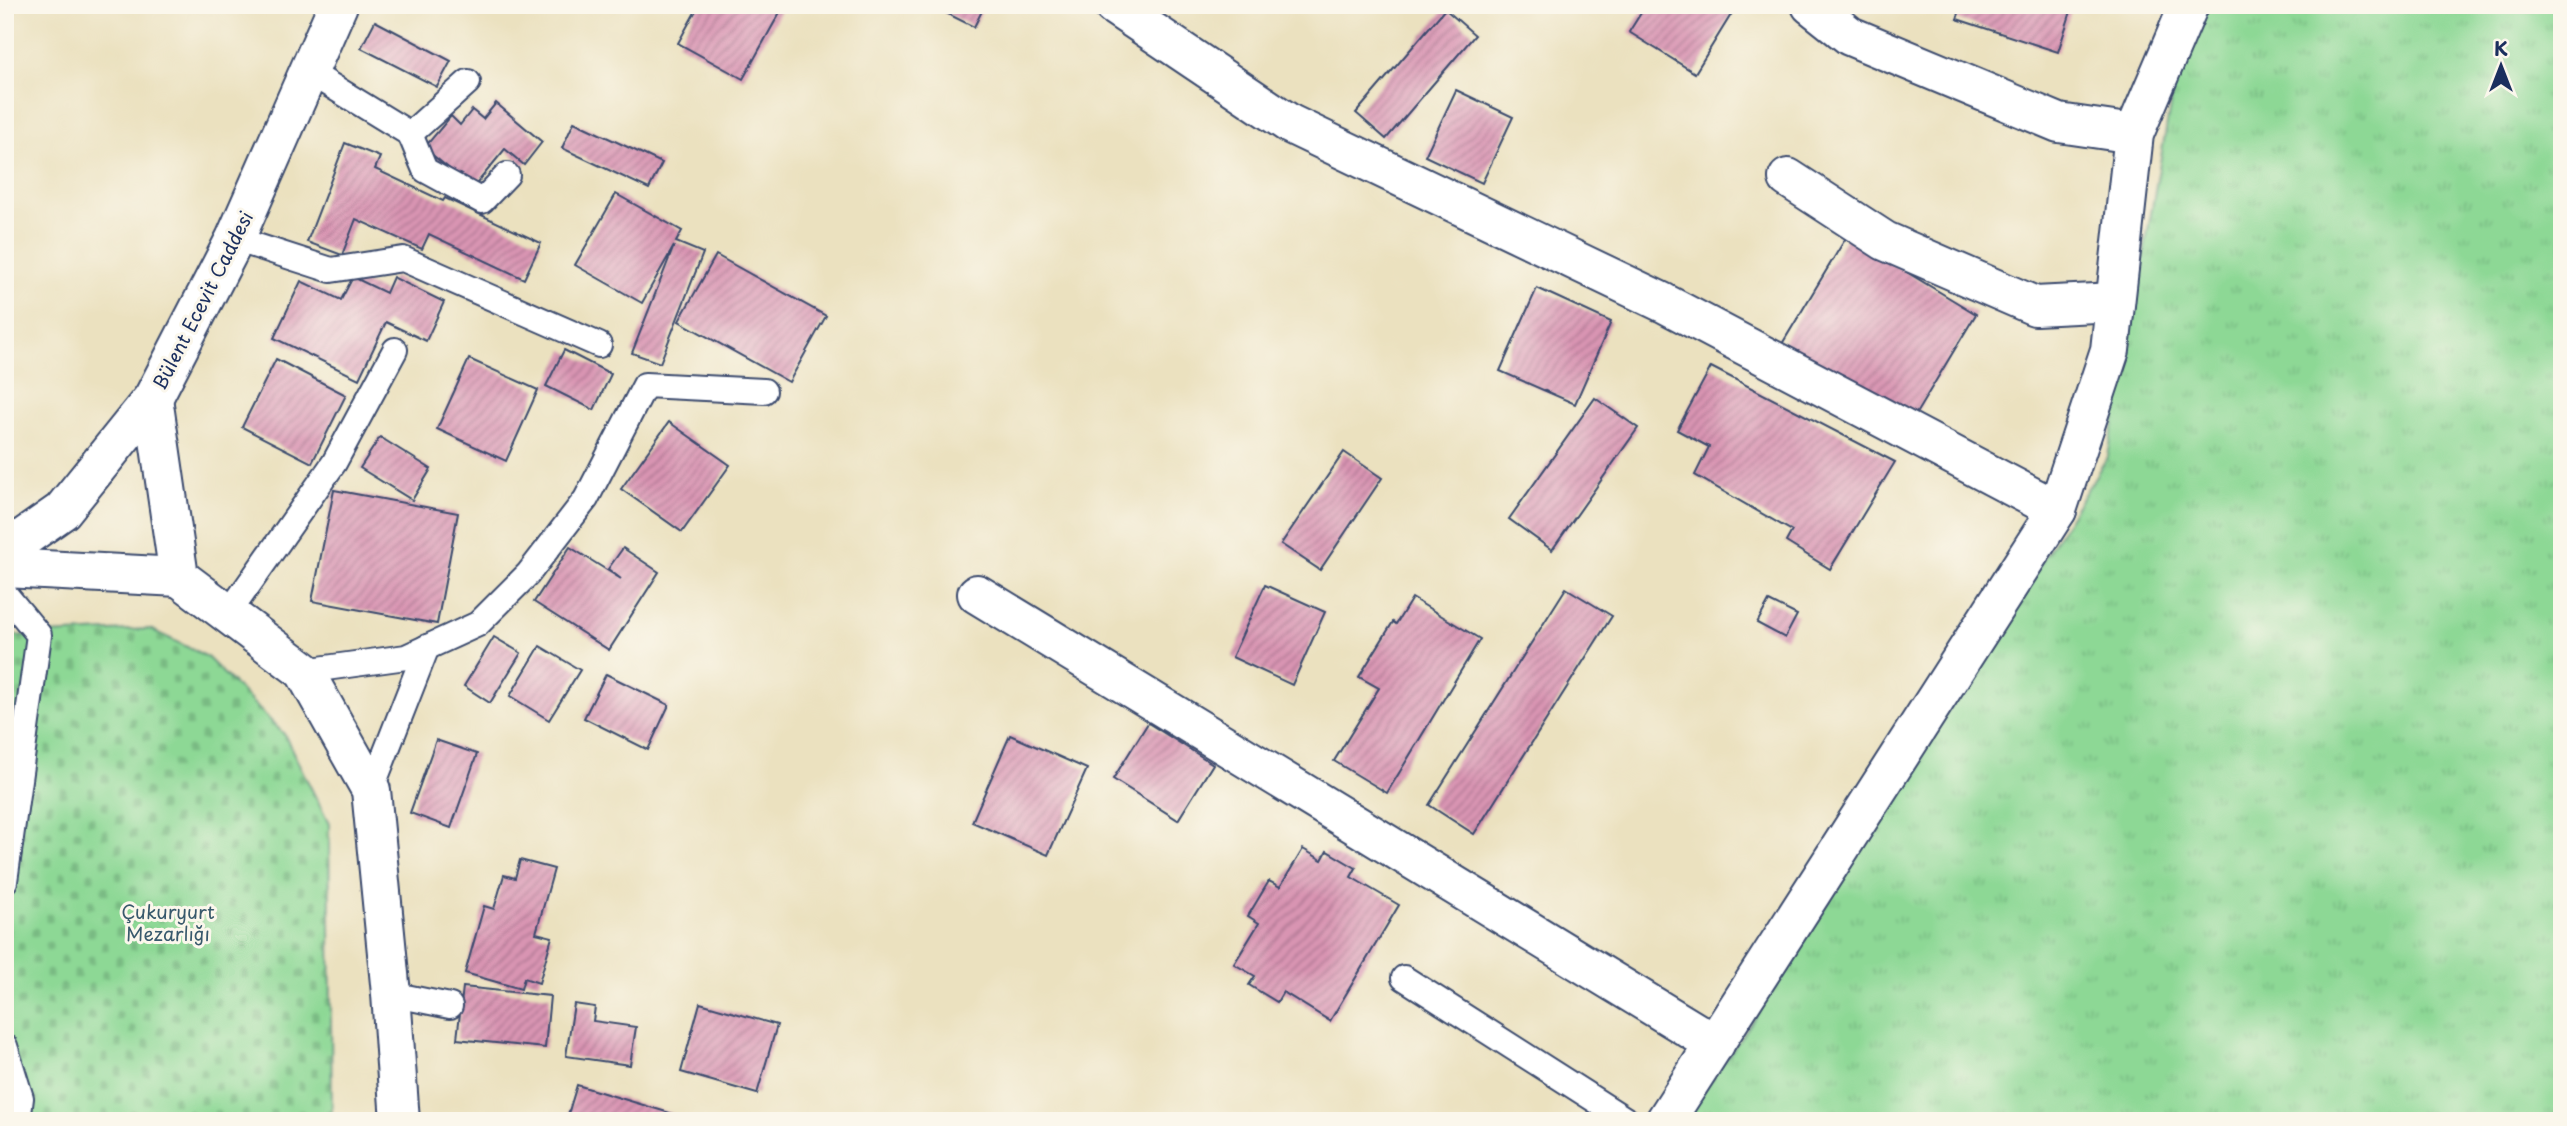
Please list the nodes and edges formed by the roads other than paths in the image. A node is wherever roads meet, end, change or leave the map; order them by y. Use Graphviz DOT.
graph roads {
  1 [pos="338,5"];
  2 [pos="1113,5"];
  3 [pos="1811,5"];
  4 [pos="2189,5"];
  5 [pos="309,72"];
  6 [pos="468,82"];
  7 [pos="410,134"];
  8 [pos="2134,134"];
  9 [pos="507,174"];
  10 [pos="1788,178"];
  11 [pos="236,239"];
  12 [pos="2115,302"];
  13 [pos="599,345"];
  14 [pos="395,350"];
  15 [pos="764,391"];
  16 [pos="153,398"];
  17 [pos="2057,510"];
  18 [pos="5,551"];
  19 [pos="5,568"];
  20 [pos="179,577"];
  21 [pos="5,594"];
  22 [pos="976,594"];
  23 [pos="228,614"];
  24 [pos="427,648"];
  25 [pos="304,671"];
  26 [pos="371,790"];
  27 [pos="5,881"];
  28 [pos="1404,978"];
  29 [pos="391,994"];
  30 [pos="450,1006"];
  31 [pos="1715,1044"];
  32 [pos="5,1045"];
  33 [pos="18,1121"];
  34 [pos="400,1121"];
  35 [pos="1628,1121"];
  36 [pos="1665,1121"];
  1 -- 5 [label="street, Bülent Ecevit Caddesi"];
  2 -- 17 [label="street"];
  3 -- 8 [label="street"];
  4 -- 8 [label="street"];
  5 -- 7 [label="lane"];
  5 -- 11 [label="street, Bülent Ecevit Caddesi"];
  6 -- 7 [label="lane"];
  7 -- 9 [label="lane"];
  8 -- 12 [label="street"];
  10 -- 12 [label="street"];
  11 -- 13 [label="lane"];
  11 -- 16 [label="street, Bülent Ecevit Caddesi"];
  12 -- 17 [label="street"];
  14 -- 23 [label="lane"];
  15 -- 24 [label="lane"];
  16 -- 18 [label="street, Bülent Ecevit Caddesi"];
  16 -- 20 [label="street"];
  17 -- 31 [label="street"];
  19 -- 20 [label="street"];
  20 -- 23 [label="street"];
  21 -- 27 [label="lane"];
  22 -- 31 [label="street"];
  23 -- 25 [label="street"];
  24 -- 25 [label="lane"];
  24 -- 26 [label="lane"];
  25 -- 26 [label="street"];
  26 -- 29 [label="street"];
  28 -- 35 [label="lane"];
  29 -- 30 [label="lane"];
  29 -- 34 [label="street"];
  31 -- 36 [label="street"];
  32 -- 33 [label="lane"];
}
